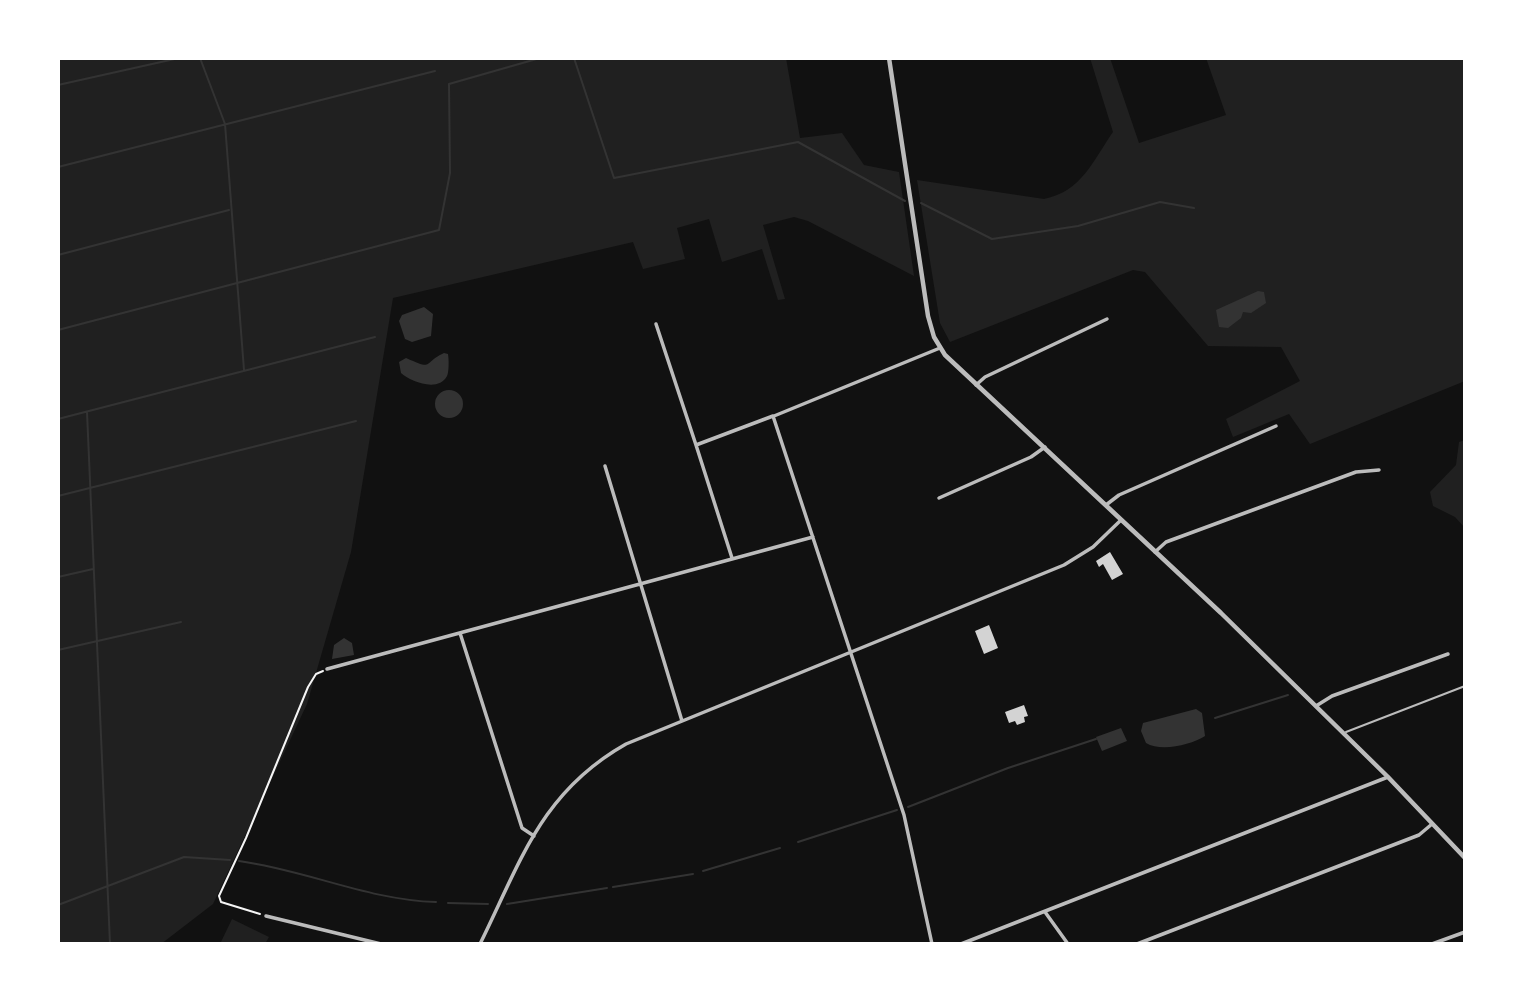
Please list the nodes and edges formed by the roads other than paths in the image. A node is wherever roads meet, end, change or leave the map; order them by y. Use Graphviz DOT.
graph roads {
  1 [pos="889,58"];
  2 [pos="1107,319"];
  3 [pos="656,324"];
  4 [pos="940,348"];
  5 [pos="976,385"];
  6 [pos="773,416"];
  7 [pos="1276,426"];
  8 [pos="696,445"];
  9 [pos="1045,447"];
  10 [pos="604,466"];
  11 [pos="1379,470"];
  12 [pos="939,498"];
  13 [pos="1106,505"];
  14 [pos="1121,520"];
  15 [pos="813,537"];
  16 [pos="1155,552"];
  17 [pos="732,558"];
  18 [pos="640,583"];
  19 [pos="460,633"];
  20 [pos="851,651"];
  21 [pos="1448,654"];
  22 [pos="327,669"];
  23 [pos="1465,686"];
  24 [pos="1316,706"];
  25 [pos="682,721"];
  26 [pos="1344,733"];
  27 [pos="1388,777"];
  28 [pos="1432,824"];
  29 [pos="534,836"];
  30 [pos="1465,858"];
  31 [pos="1045,912"];
  32 [pos="266,916"];
  33 [pos="1465,932"];
  34 [pos="381,944"];
  35 [pos="480,944"];
  36 [pos="932,944"];
  37 [pos="961,944"];
  38 [pos="1069,944"];
  39 [pos="1137,944"];
  40 [pos="1432,944"];
  1 -- 4 [label="street"];
  2 -- 5 [label="street"];
  3 -- 8 [label="street"];
  4 -- 5 [label="street"];
  4 -- 6 [label="street"];
  5 -- 9 [label="street"];
  6 -- 8 [label="street"];
  6 -- 15 [label="street"];
  7 -- 13 [label="street"];
  8 -- 17 [label="street"];
  9 -- 12 [label="street"];
  9 -- 13 [label="street"];
  10 -- 18 [label="street"];
  11 -- 16 [label="street"];
  13 -- 14 [label="street"];
  14 -- 16 [label="street"];
  14 -- 20 [label="street"];
  15 -- 17 [label="street"];
  15 -- 20 [label="street"];
  16 -- 24 [label="street"];
  17 -- 18 [label="street"];
  18 -- 19 [label="street"];
  18 -- 25 [label="street"];
  19 -- 22 [label="street"];
  19 -- 29 [label="street"];
  20 -- 25 [label="street"];
  20 -- 36 [label="street"];
  21 -- 24 [label="street"];
  23 -- 26 [label="lane"];
  24 -- 26 [label="street"];
  25 -- 29 [label="street"];
  26 -- 27 [label="street"];
  27 -- 28 [label="street"];
  27 -- 31 [label="street"];
  28 -- 30 [label="street"];
  28 -- 39 [label="street"];
  29 -- 35 [label="street"];
  31 -- 37 [label="street"];
  31 -- 38 [label="street"];
  32 -- 34 [label="street"];
  33 -- 40 [label="street"];
}
